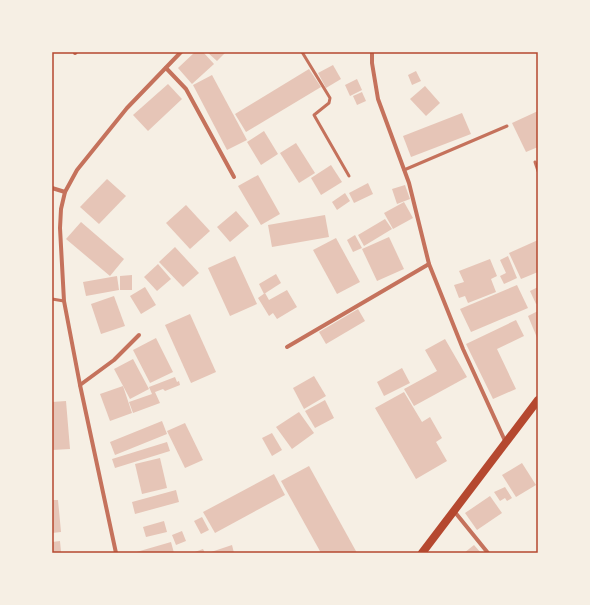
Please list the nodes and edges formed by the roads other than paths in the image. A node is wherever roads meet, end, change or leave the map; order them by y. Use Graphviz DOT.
graph roads {
  1 [pos="182,52"];
  2 [pos="302,52"];
  3 [pos="372,52"];
  4 [pos="166,68"];
  5 [pos="507,126"];
  6 [pos="535,162"];
  7 [pos="404,170"];
  8 [pos="538,170"];
  9 [pos="349,176"];
  10 [pos="234,177"];
  11 [pos="52,188"];
  12 [pos="65,192"];
  13 [pos="429,264"];
  14 [pos="52,299"];
  15 [pos="64,301"];
  16 [pos="139,335"];
  17 [pos="287,347"];
  18 [pos="80,385"];
  19 [pos="538,400"];
  20 [pos="506,443"];
  21 [pos="454,511"];
  22 [pos="116,553"];
  23 [pos="422,553"];
  24 [pos="488,553"];
  1 -- 4 [label="street"];
  2 -- 9 [label="lane"];
  3 -- 7 [label="street"];
  4 -- 10 [label="street"];
  4 -- 12 [label="street"];
  5 -- 7 [label="lane"];
  6 -- 8 [label="lane"];
  7 -- 13 [label="street"];
  11 -- 12 [label="street"];
  12 -- 15 [label="street"];
  13 -- 17 [label="street"];
  13 -- 20 [label="street"];
  14 -- 15 [label="lane"];
  15 -- 18 [label="street"];
  16 -- 18 [label="street"];
  18 -- 22 [label="street"];
  19 -- 20 [label="main road"];
  20 -- 21 [label="main road"];
  21 -- 23 [label="main road"];
  21 -- 24 [label="street"];
}
